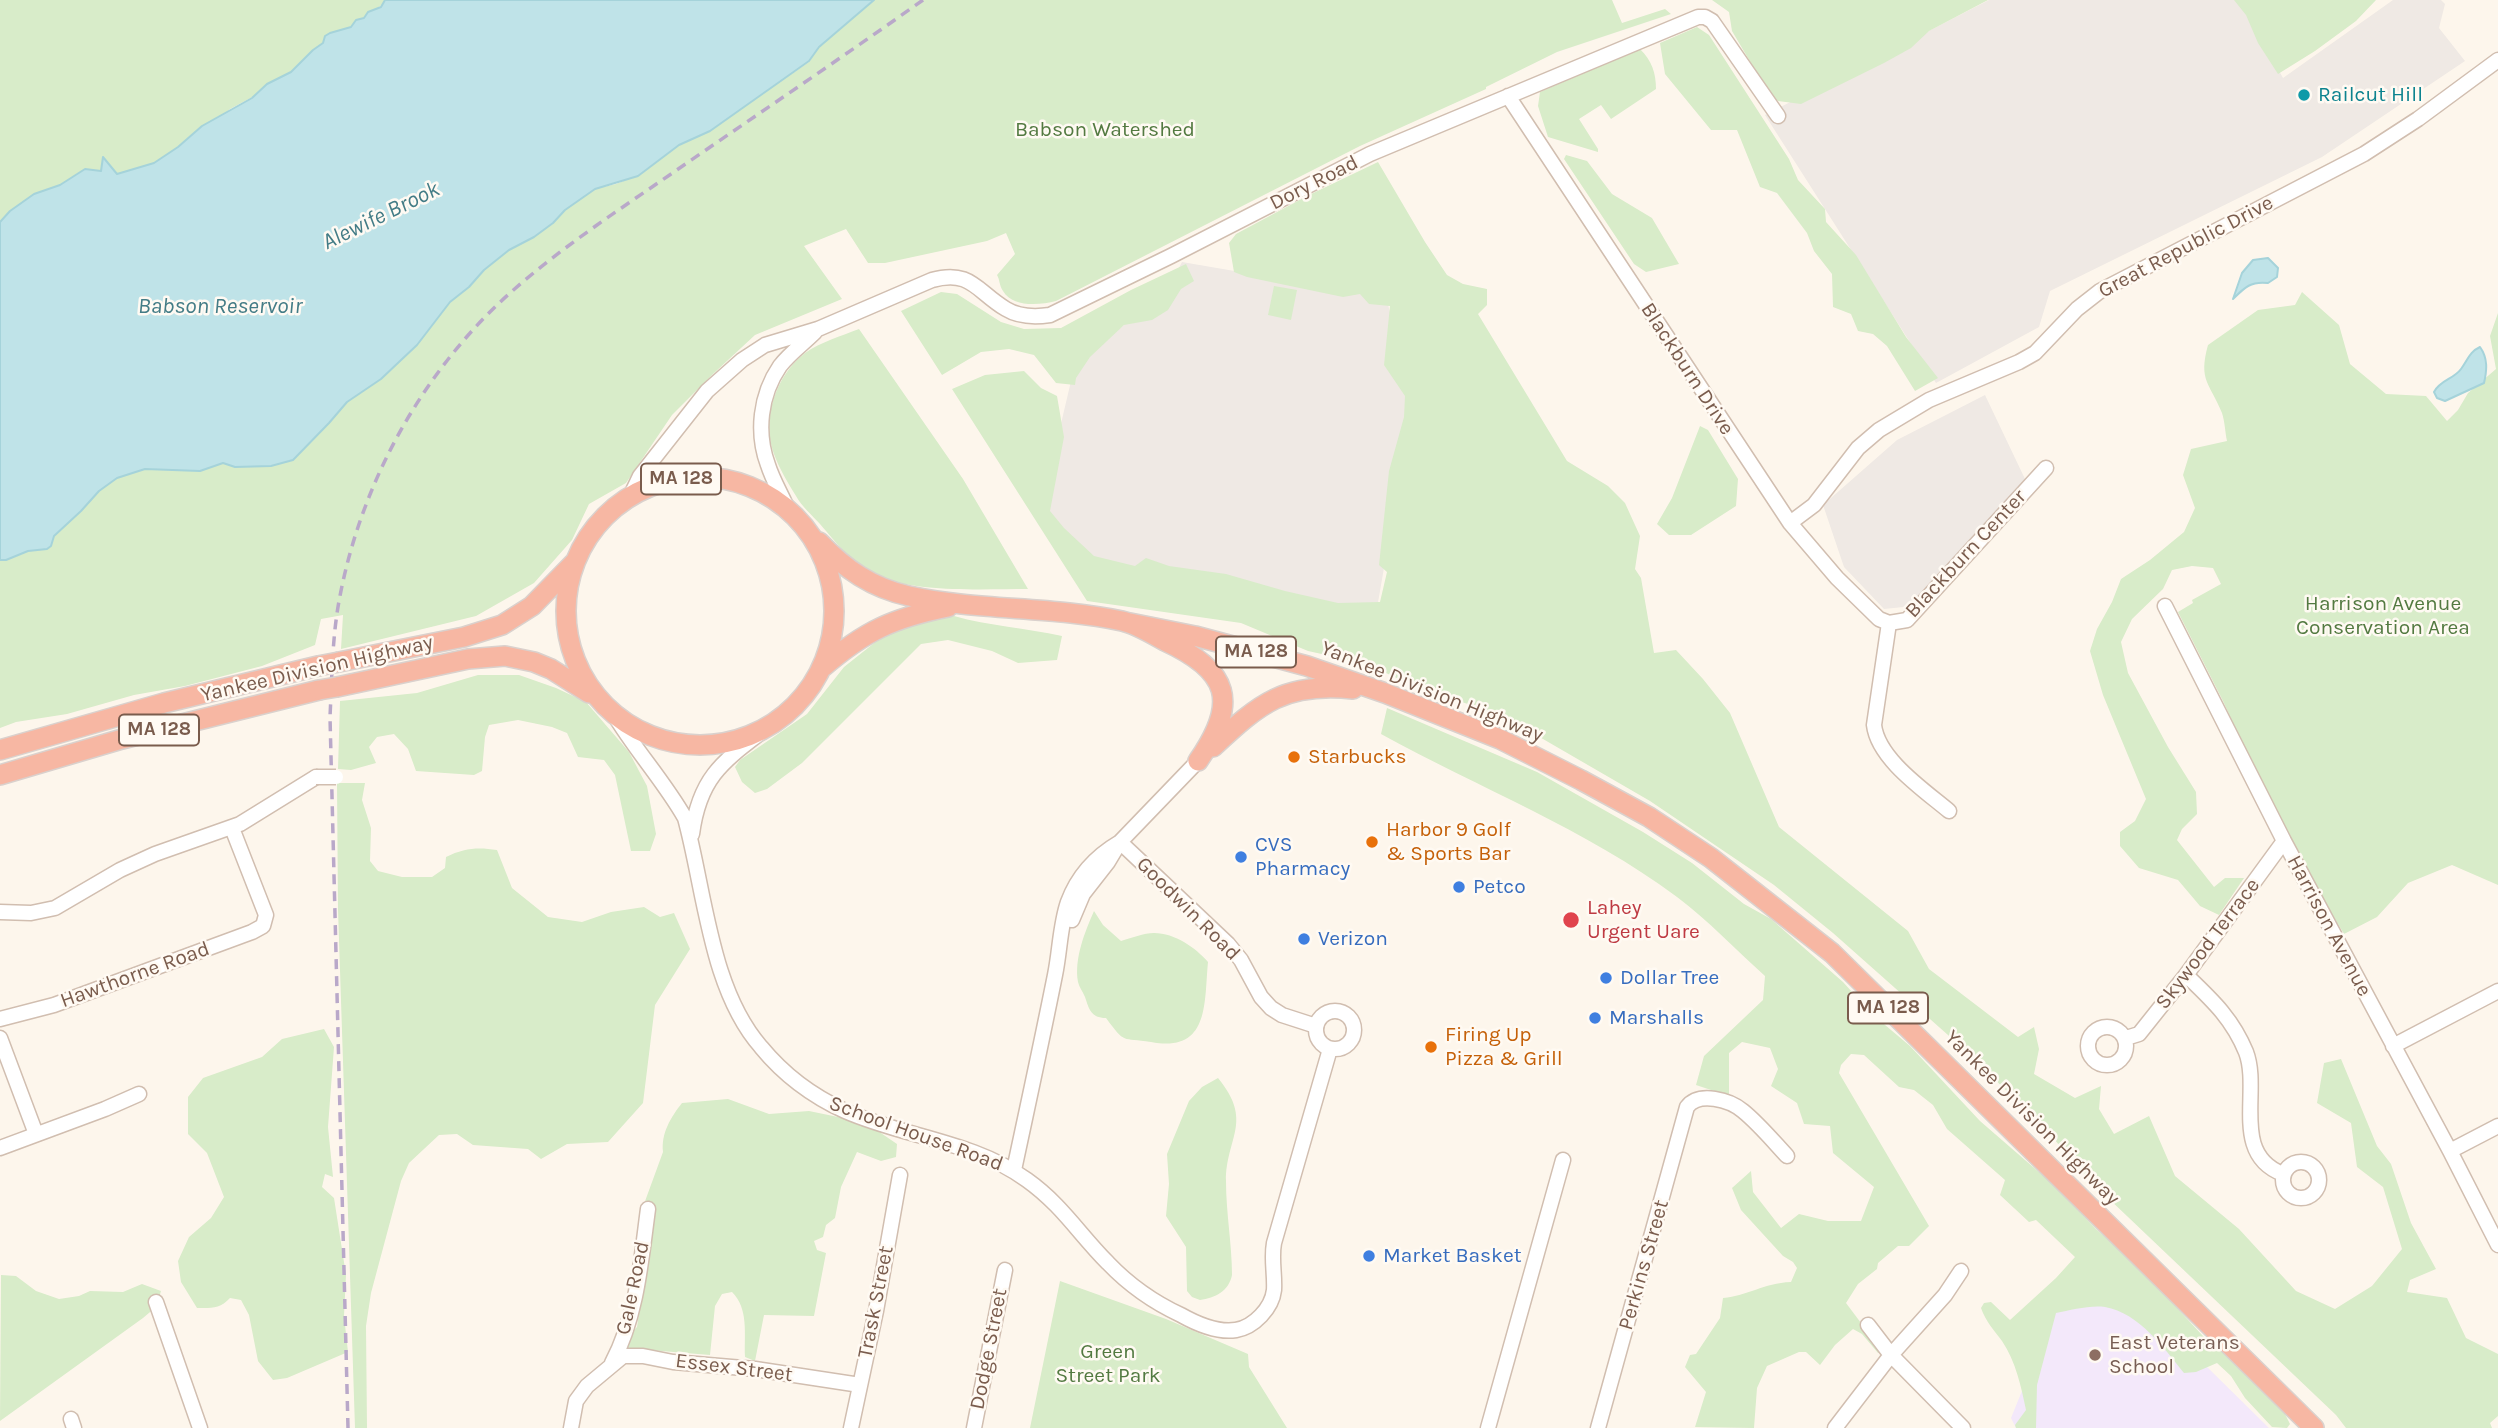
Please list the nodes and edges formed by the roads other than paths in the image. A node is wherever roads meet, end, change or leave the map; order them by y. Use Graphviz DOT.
graph roads {
  1 [pos="2498,60"];
  2 [pos="1508,96"];
  3 [pos="1778,116"];
  4 [pos="818,329"];
  5 [pos="2046,468"];
  6 [pos="631,495"];
  7 [pos="788,510"];
  8 [pos="1790,523"];
  9 [pos="806,529"];
  10 [pos="575,562"];
  11 [pos="963,604"];
  12 [pos="2165,606"];
  13 [pos="1125,622"];
  14 [pos="1889,623"];
  15 [pos="821,668"];
  16 [pos="1385,693"];
  17 [pos="598,699"];
  18 [pos="613,713"];
  19 [pos="772,724"];
  20 [pos="0,750"];
  21 [pos="1198,761"];
  22 [pos="0,775"];
  23 [pos="336,777"];
  24 [pos="1949,811"];
  25 [pos="232,828"];
  26 [pos="2284,841"];
  27 [pos="691,842"];
  28 [pos="1120,842"];
  29 [pos="0,912"];
  30 [pos="2186,975"];
  31 [pos="2498,991"];
  32 [pos="0,1019"];
  33 [pos="1316,1026"];
  34 [pos="0,1038"];
  35 [pos="2126,1038"];
  36 [pos="2393,1046"];
  37 [pos="1330,1049"];
  38 [pos="139,1094"];
  39 [pos="2498,1126"];
  40 [pos="36,1134"];
  41 [pos="0,1147"];
  42 [pos="2450,1151"];
  43 [pos="1787,1156"];
  44 [pos="1563,1160"];
  45 [pos="1014,1170"];
  46 [pos="2283,1174"];
  47 [pos="900,1175"];
  48 [pos="649,1209"];
  49 [pos="2498,1245"];
  50 [pos="1005,1270"];
  51 [pos="1961,1271"];
  52 [pos="156,1301"];
  53 [pos="1868,1325"];
  54 [pos="1891,1355"];
  55 [pos="611,1364"];
  56 [pos="860,1385"];
  57 [pos="855,1427"];
  58 [pos="200,1428"];
  59 [pos="571,1428"];
  60 [pos="974,1428"];
  61 [pos="1488,1428"];
  62 [pos="1598,1428"];
  63 [pos="1835,1428"];
  64 [pos="1963,1428"];
  65 [pos="2314,1428"];
  1 -- 8 [label="street, Great Republic Drive"];
  2 -- 3 [label="street, Dory Road"];
  2 -- 4 [label="street, Dory Road"];
  2 -- 8 [label="street, Blackburn Drive"];
  4 -- 6 [label="street, Dory Road"];
  4 -- 7 [label="street, Dory Road"];
  5 -- 14 [label="street, Blackburn Center"];
  6 -- 7 [label="highway, MA 128"];
  6 -- 10 [label="highway, MA 128"];
  7 -- 9 [label="highway, MA 128"];
  8 -- 14 [label="street, Blackburn Drive"];
  9 -- 11 [label="highway, MA 128"];
  9 -- 15 [label="highway"];
  10 -- 17 [label="highway"];
  10 -- 20 [label="highway, Yankee Division Highway / MA 128, bridge"];
  11 -- 13 [label="highway, MA 128"];
  11 -- 15 [label="highway, MA 128"];
  12 -- 26 [label="street, Harrison Avenue"];
  13 -- 16 [label="highway, Yankee Division Highway / MA 128"];
  13 -- 21 [label="highway"];
  14 -- 24 [label="street, Blackburn Center"];
  15 -- 19 [label="highway, MA 128"];
  16 -- 21 [label="highway"];
  16 -- 65 [label="highway, Yankee Division Highway / MA 128"];
  17 -- 18 [label="highway, MA 128"];
  17 -- 22 [label="highway, Yankee Division Highway / MA 128"];
  18 -- 19 [label="highway, MA 128"];
  18 -- 27 [label="street, School House Road"];
  19 -- 27 [label="street, School House Road"];
  21 -- 28 [label="street"];
  23 -- 25 [label="street, bridge"];
  25 -- 29 [label="street"];
  25 -- 32 [label="street, Hawthorne Road"];
  26 -- 30 [label="street, Skywood Terrace"];
  26 -- 36 [label="street, Harrison Avenue"];
  27 -- 45 [label="street, School House Road"];
  28 -- 33 [label="street, Goodwin Road"];
  28 -- 45 [label="street"];
  30 -- 35 [label="street, Skywood Terrace"];
  30 -- 46 [label="street"];
  31 -- 36 [label="street"];
  33 -- 37 [label="street"];
  33 -- 37 [label="street"];
  34 -- 40 [label="street"];
  36 -- 42 [label="street, Harrison Avenue"];
  37 -- 45 [label="street, School House Road"];
  38 -- 40 [label="street"];
  39 -- 42 [label="street"];
  40 -- 41 [label="street"];
  42 -- 49 [label="street, Harrison Avenue"];
  43 -- 62 [label="street, Perkins Street"];
  44 -- 61 [label="street"];
  47 -- 56 [label="street, Trask Street"];
  48 -- 55 [label="street, Gale Road"];
  50 -- 60 [label="street, Dodge Street"];
  51 -- 54 [label="street"];
  52 -- 58 [label="street"];
  53 -- 54 [label="street"];
  54 -- 63 [label="street"];
  54 -- 64 [label="street"];
  55 -- 56 [label="street, Essex Street"];
  55 -- 59 [label="street"];
  56 -- 57 [label="street, Trask Street"];
}
